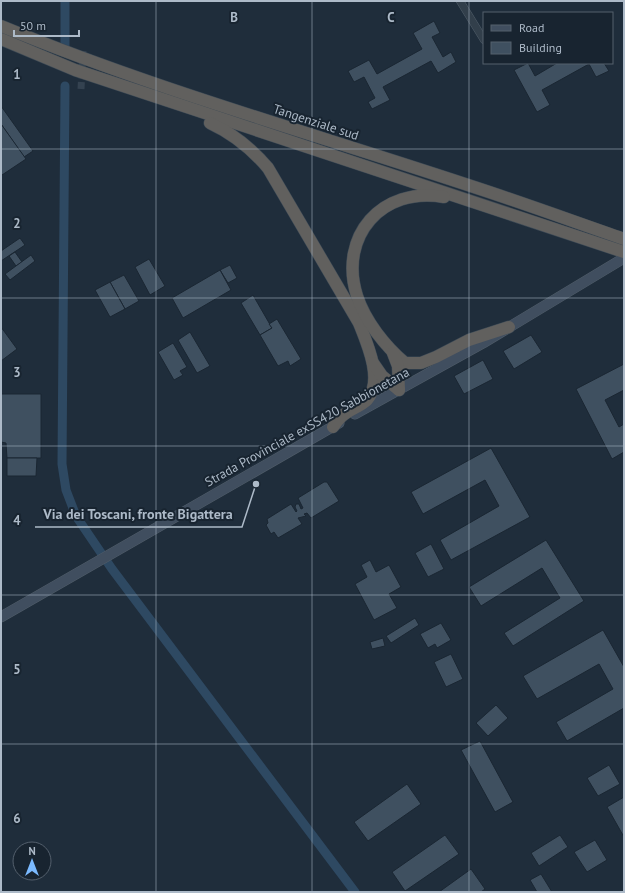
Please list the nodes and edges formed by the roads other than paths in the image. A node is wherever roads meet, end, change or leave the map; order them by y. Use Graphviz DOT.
graph roads {
  1 [pos="460,1"];
  2 [pos="1,26"];
  3 [pos="483,38"];
  4 [pos="1,39"];
  5 [pos="75,70"];
  6 [pos="471,202"];
  7 [pos="624,239"];
  8 [pos="624,252"];
  9 [pos="624,258"];
  10 [pos="509,327"];
  11 [pos="392,352"];
  12 [pos="373,363"];
  13 [pos="399,390"];
  14 [pos="333,427"];
  15 [pos="1,617"];
  1 -- 3 [label="street"];
  2 -- 7 [label="highway, Tangenziale sud"];
  4 -- 5 [label="highway, Tangenziale sud"];
  5 -- 6 [label="highway, Tangenziale sud"];
  5 -- 12 [label="highway"];
  6 -- 8 [label="highway, Tangenziale sud"];
  6 -- 11 [label="highway"];
  9 -- 10 [label="main road, Strada Provinciale exSS420 Sabbionetana"];
  10 -- 11 [label="highway"];
  10 -- 13 [label="main road, Strada Provinciale exSS420 Sabbionetana"];
  11 -- 13 [label="highway"];
  12 -- 13 [label="highway"];
  12 -- 14 [label="highway"];
  13 -- 14 [label="main road, Strada Provinciale exSS420 Sabbionetana"];
  14 -- 15 [label="main road, Strada Provinciale exSS420 Sabbionetana"];
}
